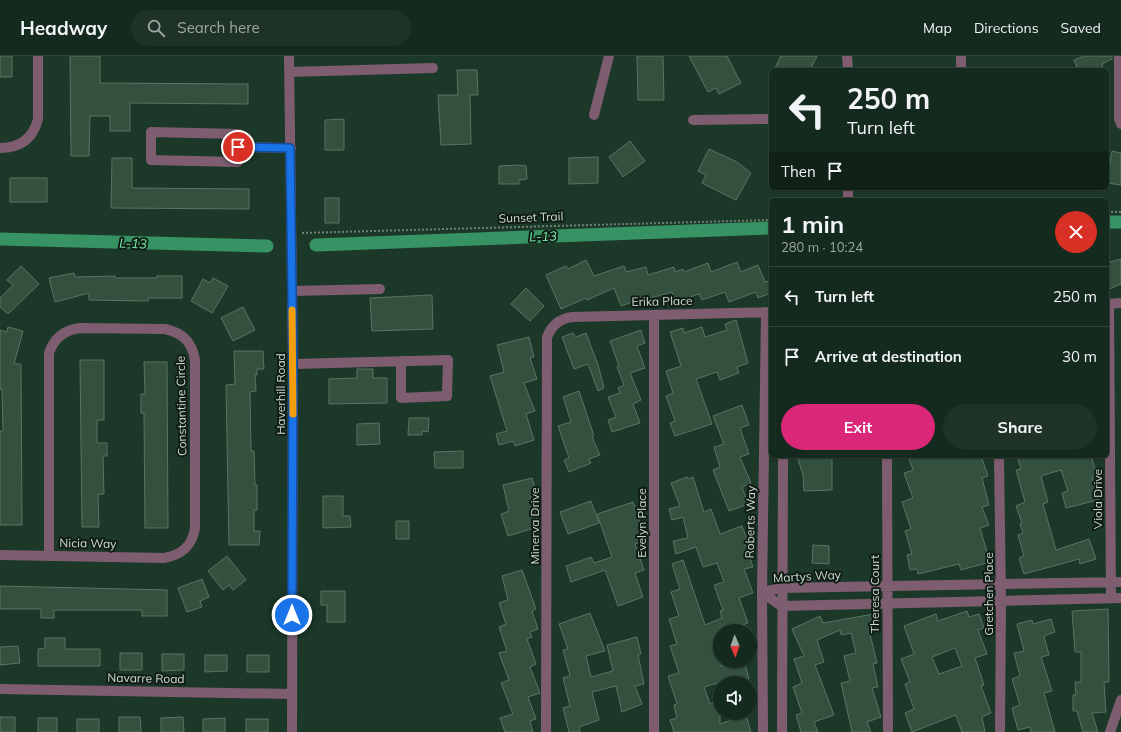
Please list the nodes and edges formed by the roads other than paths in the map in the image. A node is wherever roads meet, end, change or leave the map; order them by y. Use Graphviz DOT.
graph roads {
  1 [pos="38,56"];
  2 [pos="289,56"];
  3 [pos="609,56"];
  4 [pos="848,56"];
  5 [pos="961,56"];
  6 [pos="1119,56"];
  7 [pos="433,68"];
  8 [pos="848,68"];
  9 [pos="961,68"];
  10 [pos="289,72"];
  11 [pos="594,115"];
  12 [pos="769,119"];
  13 [pos="693,120"];
  14 [pos="1121,124"];
  15 [pos="238,147"];
  16 [pos="0,148"];
  17 [pos="290,148"];
  18 [pos="380,289"];
  19 [pos="292,291"];
  20 [pos="1121,303"];
  21 [pos="1109,304"];
  22 [pos="769,312"];
  23 [pos="654,315"];
  24 [pos="556,322"];
  25 [pos="401,361"];
  26 [pos="293,364"];
  27 [pos="1109,443"];
  28 [pos="783,458"];
  29 [pos="888,458"];
  30 [pos="999,458"];
  31 [pos="0,554"];
  32 [pos="49,556"];
  33 [pos="175,556"];
  34 [pos="1110,582"];
  35 [pos="1121,582"];
  36 [pos="1001,584"];
  37 [pos="887,586"];
  38 [pos="781,588"];
  39 [pos="762,592"];
  40 [pos="1116,598"];
  41 [pos="1001,601"];
  42 [pos="888,603"];
  43 [pos="781,606"];
  44 [pos="0,689"];
  45 [pos="292,694"];
  46 [pos="1121,700"];
  47 [pos="292,732"];
  48 [pos="546,732"];
  49 [pos="654,732"];
  50 [pos="763,732"];
  51 [pos="782,732"];
  52 [pos="888,732"];
  53 [pos="1000,732"];
  54 [pos="1110,732"];
  1 -- 16 [label="street"];
  2 -- 10 [label="street, Haverhill Road"];
  3 -- 11 [label="street"];
  4 -- 8 [label="street"];
  5 -- 9 [label="street"];
  6 -- 14 [label="street"];
  7 -- 10 [label="street"];
  10 -- 17 [label="street, Haverhill Road"];
  12 -- 13 [label="street"];
  15 -- 15 [label="street"];
  15 -- 17 [label="street"];
  17 -- 19 [label="street, Haverhill Road"];
  18 -- 19 [label="street"];
  19 -- 26 [label="street, Haverhill Road"];
  20 -- 21 [label="street"];
  22 -- 23 [label="street, Erika Place"];
  22 -- 39 [label="street, Roberts Way"];
  23 -- 24 [label="street, Erika Place"];
  23 -- 49 [label="street, Evelyn Place"];
  24 -- 48 [label="street, Minerva Drive"];
  25 -- 25 [label="street"];
  25 -- 26 [label="street"];
  26 -- 45 [label="street, Haverhill Road"];
  27 -- 34 [label="street, Viola Drive"];
  28 -- 38 [label="street"];
  29 -- 37 [label="street, Theresa Court"];
  30 -- 36 [label="street, Gretchen Place"];
  31 -- 32 [label="street, Nicia Way"];
  32 -- 33 [label="street, Nicia Way"];
  32 -- 33 [label="street, Constantine Circle"];
  34 -- 35 [label="street, Martys Way"];
  34 -- 36 [label="street, Martys Way"];
  34 -- 40 [label="street, Viola Drive"];
  36 -- 37 [label="street, Martys Way"];
  36 -- 41 [label="street, Gretchen Place"];
  37 -- 38 [label="street, Martys Way"];
  37 -- 42 [label="street, Theresa Court"];
  38 -- 39 [label="street, Martys Way"];
  38 -- 43 [label="street"];
  39 -- 43 [label="street, Martys Way"];
  39 -- 50 [label="street, Roberts Way"];
  40 -- 41 [label="street"];
  41 -- 42 [label="street"];
  41 -- 53 [label="street, Gretchen Place"];
  42 -- 43 [label="street"];
  42 -- 52 [label="street, Theresa Court"];
  43 -- 51 [label="street"];
  44 -- 45 [label="street, Navarre Road"];
  45 -- 47 [label="street, Haverhill Road"];
  46 -- 54 [label="street"];
}
